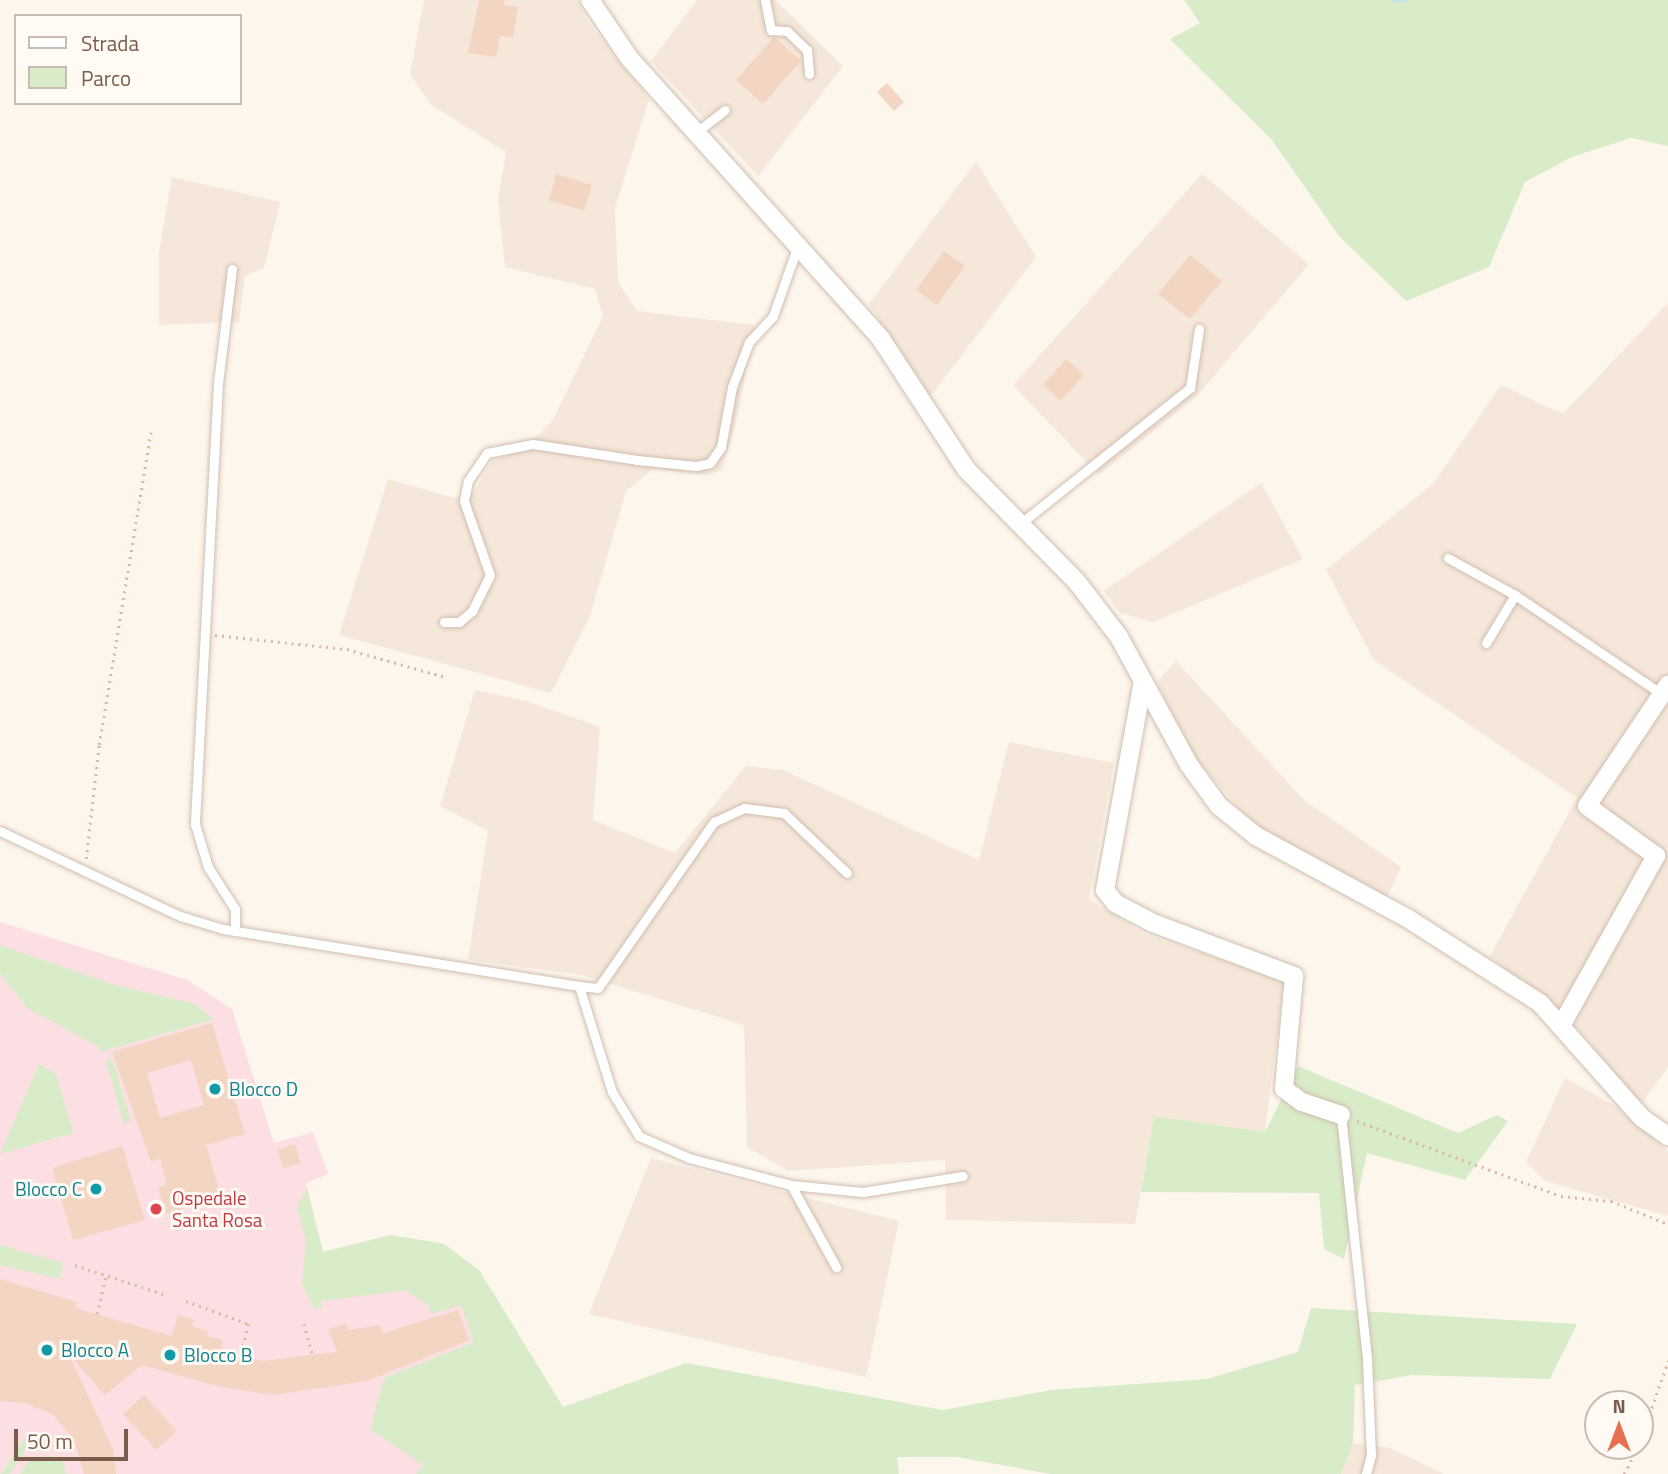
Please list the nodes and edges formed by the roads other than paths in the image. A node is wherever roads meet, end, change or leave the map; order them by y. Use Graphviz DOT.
graph roads {
  1 [pos="590,0"];
  2 [pos="765,0"];
  3 [pos="809,74"];
  4 [pos="725,110"];
  5 [pos="698,131"];
  6 [pos="798,243"];
  7 [pos="232,269"];
  8 [pos="1199,329"];
  9 [pos="1020,524"];
  10 [pos="1448,558"];
  11 [pos="1515,595"];
  12 [pos="444,622"];
  13 [pos="1486,643"];
  14 [pos="1143,681"];
  15 [pos="1665,690"];
  16 [pos="0,831"];
  17 [pos="847,873"];
  18 [pos="235,931"];
  19 [pos="579,986"];
  20 [pos="1562,1024"];
  21 [pos="1341,1115"];
  22 [pos="1668,1136"];
  23 [pos="962,1176"];
  24 [pos="791,1185"];
  25 [pos="835,1267"];
  26 [pos="1366,1474"];
  1 -- 5 [label="street"];
  2 -- 3 [label="lane"];
  4 -- 5 [label="lane"];
  5 -- 6 [label="street"];
  6 -- 9 [label="street"];
  6 -- 12 [label="lane"];
  7 -- 18 [label="lane"];
  8 -- 9 [label="lane"];
  9 -- 14 [label="street"];
  10 -- 11 [label="lane"];
  11 -- 13 [label="lane"];
  11 -- 15 [label="lane"];
  14 -- 20 [label="street"];
  14 -- 21 [label="street"];
  15 -- 20 [label="street"];
  16 -- 18 [label="lane"];
  17 -- 19 [label="lane"];
  18 -- 19 [label="lane"];
  19 -- 24 [label="lane"];
  20 -- 22 [label="street"];
  21 -- 26 [label="lane"];
  23 -- 24 [label="lane"];
  24 -- 25 [label="lane"];
}
